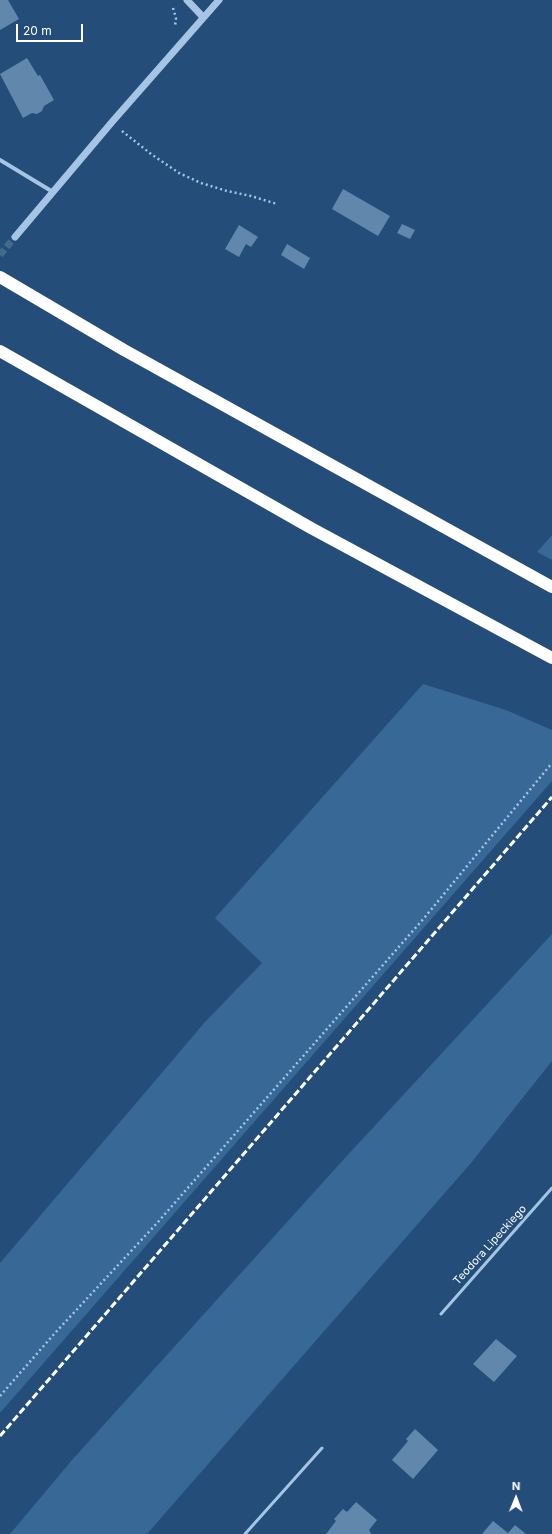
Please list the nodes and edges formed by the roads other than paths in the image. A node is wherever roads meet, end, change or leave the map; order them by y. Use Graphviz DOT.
graph roads {
  1 [pos="187,0"];
  2 [pos="219,0"];
  3 [pos="203,17"];
  4 [pos="0,160"];
  5 [pos="53,192"];
  6 [pos="15,237"];
  7 [pos="0,277"];
  8 [pos="0,351"];
  9 [pos="552,587"];
  10 [pos="552,658"];
  11 [pos="552,1188"];
  12 [pos="441,1314"];
  13 [pos="322,1448"];
  14 [pos="245,1534"];
  1 -- 3 [label="street"];
  2 -- 3 [label="street"];
  3 -- 5 [label="street"];
  4 -- 5 [label="street"];
  5 -- 6 [label="street"];
  7 -- 9 [label="highway"];
  8 -- 10 [label="highway"];
  11 -- 12 [label="lane, Teodora Lipeckiego"];
  13 -- 14 [label="lane"];
}
